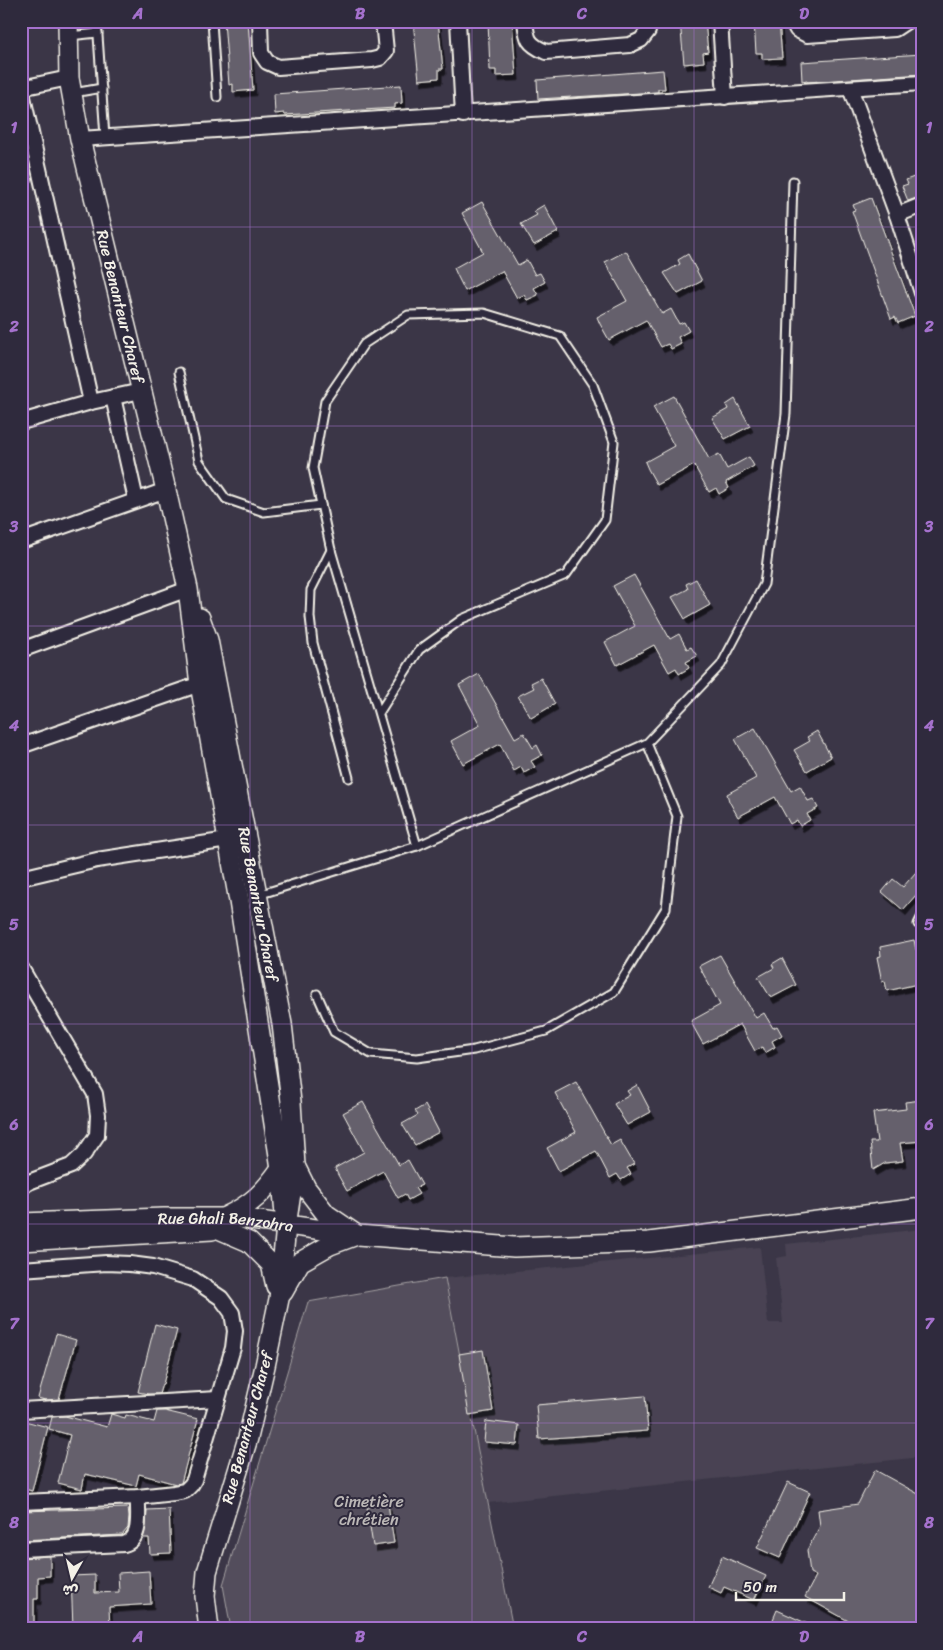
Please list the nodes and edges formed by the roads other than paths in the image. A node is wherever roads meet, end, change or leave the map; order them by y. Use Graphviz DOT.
graph roads {
  1 [pos="98,21"];
  2 [pos="212,21"];
  3 [pos="260,21"];
  4 [pos="383,21"];
  5 [pos="458,21"];
  6 [pos="525,21"];
  7 [pos="648,21"];
  8 [pos="720,21"];
  9 [pos="792,21"];
  10 [pos="907,21"];
  11 [pos="68,29"];
  12 [pos="98,33"];
  13 [pos="922,83"];
  14 [pos="70,86"];
  15 [pos="21,88"];
  16 [pos="102,88"];
  17 [pos="850,88"];
  18 [pos="217,97"];
  19 [pos="724,97"];
  20 [pos="464,114"];
  21 [pos="105,137"];
  22 [pos="80,139"];
  23 [pos="793,182"];
  24 [pos="922,205"];
  25 [pos="897,214"];
  26 [pos="922,292"];
  27 [pos="179,372"];
  28 [pos="141,391"];
  29 [pos="113,397"];
  30 [pos="91,402"];
  31 [pos="21,422"];
  32 [pos="166,490"];
  33 [pos="136,500"];
  34 [pos="321,505"];
  35 [pos="21,541"];
  36 [pos="331,550"];
  37 [pos="188,589"];
  38 [pos="21,650"];
  39 [pos="200,684"];
  40 [pos="379,713"];
  41 [pos="22,742"];
  42 [pos="647,743"];
  43 [pos="349,778"];
  44 [pos="228,840"];
  45 [pos="417,846"];
  46 [pos="21,878"];
  47 [pos="248,898"];
  48 [pos="922,916"];
  49 [pos="922,925"];
  50 [pos="21,968"];
  51 [pos="317,994"];
  52 [pos="288,1167"];
  53 [pos="21,1187"];
  54 [pos="922,1208"];
  55 [pos="21,1222"];
  56 [pos="222,1224"];
  57 [pos="286,1226"];
  58 [pos="358,1235"];
  59 [pos="21,1241"];
  60 [pos="21,1269"];
  61 [pos="279,1299"];
  62 [pos="218,1399"];
  63 [pos="21,1410"];
  64 [pos="138,1497"];
  65 [pos="21,1502"];
  66 [pos="21,1549"];
  67 [pos="209,1629"];
  1 -- 12 [label="lane"];
  2 -- 18 [label="lane"];
  3 -- 4 [label="street"];
  5 -- 20 [label="street"];
  6 -- 7 [label="street"];
  8 -- 19 [label="street"];
  9 -- 10 [label="street"];
  11 -- 12 [label="lane"];
  11 -- 14 [label="main road, Rue Benanteur Charef"];
  12 -- 16 [label="lane"];
  13 -- 17 [label="street"];
  14 -- 15 [label="street"];
  14 -- 16 [label="lane"];
  14 -- 22 [label="main road, Rue Benanteur Charef"];
  15 -- 30 [label="street"];
  16 -- 21 [label="lane"];
  17 -- 19 [label="street"];
  17 -- 25 [label="street"];
  19 -- 20 [label="street"];
  20 -- 21 [label="street"];
  21 -- 22 [label="street"];
  22 -- 28 [label="main road, Rue Benanteur Charef"];
  23 -- 42 [label="lane"];
  24 -- 25 [label="street"];
  25 -- 26 [label="street"];
  27 -- 34 [label="lane"];
  28 -- 29 [label="street"];
  28 -- 32 [label="main road, Rue Benanteur Charef"];
  29 -- 30 [label="street"];
  29 -- 33 [label="street"];
  30 -- 31 [label="street"];
  32 -- 33 [label="street"];
  32 -- 37 [label="main road, Rue Benanteur Charef"];
  33 -- 35 [label="street"];
  34 -- 36 [label="lane"];
  34 -- 40 [label="lane"];
  36 -- 40 [label="lane"];
  36 -- 43 [label="lane"];
  37 -- 38 [label="street"];
  37 -- 39 [label="main road, Rue Benanteur Charef"];
  37 -- 47 [label="main road, Rue Benanteur Charef"];
  39 -- 41 [label="street"];
  39 -- 44 [label="main road, Rue Benanteur Charef"];
  40 -- 45 [label="lane"];
  42 -- 45 [label="lane"];
  42 -- 51 [label="lane"];
  44 -- 46 [label="street"];
  44 -- 47 [label="main road, Rue Benanteur Charef"];
  45 -- 47 [label="lane"];
  47 -- 52 [label="main road, Rue Benanteur Charef"];
  48 -- 49 [label="lane"];
  50 -- 53 [label="street"];
  52 -- 56 [label="main road"];
  52 -- 57 [label="main road, Rue Benanteur Charef"];
  52 -- 58 [label="main road"];
  54 -- 58 [label="main road, Rue Ghali Benzohra"];
  55 -- 56 [label="main road, Rue Ghali Benzohra"];
  56 -- 57 [label="main road, Rue Ghali Benzohra"];
  56 -- 59 [label="main road, Rue Ghali Benzohra"];
  56 -- 61 [label="main road"];
  57 -- 58 [label="main road, Rue Ghali Benzohra"];
  57 -- 61 [label="main road, Rue Benanteur Charef"];
  58 -- 61 [label="main road"];
  60 -- 62 [label="street"];
  61 -- 67 [label="main road, Rue Benanteur Charef"];
  62 -- 63 [label="street"];
  62 -- 64 [label="street"];
  64 -- 65 [label="street"];
  64 -- 66 [label="street"];
}
